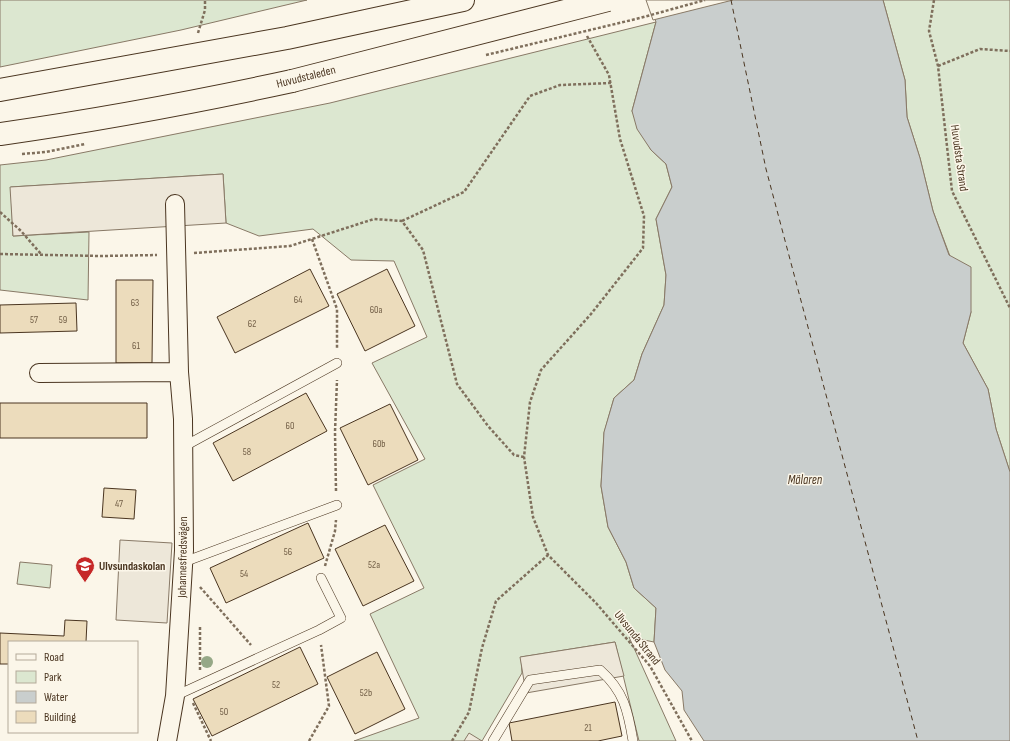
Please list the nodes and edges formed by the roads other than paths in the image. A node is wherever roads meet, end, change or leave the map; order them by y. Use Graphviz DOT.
graph roads {
  1 [pos="463,0"];
  2 [pos="608,0"];
  3 [pos="0,90"];
  4 [pos="0,134"];
  5 [pos="176,204"];
  6 [pos="337,363"];
  7 [pos="179,372"];
  8 [pos="39,373"];
  9 [pos="183,447"];
  10 [pos="337,504"];
  11 [pos="183,565"];
  12 [pos="321,578"];
  13 [pos="181,693"];
  14 [pos="167,741"];
  15 [pos="493,741"];
  16 [pos="633,741"];
  1 -- 3 [label="main road"];
  2 -- 4 [label="main road, Huvudstaleden, bridge"];
  5 -- 7 [label="street, Johannesfredsvägen"];
  6 -- 9 [label="lane"];
  7 -- 8 [label="street"];
  7 -- 9 [label="street, Johannesfredsvägen"];
  9 -- 11 [label="street, Johannesfredsvägen"];
  10 -- 11 [label="lane"];
  11 -- 13 [label="street, Johannesfredsvägen"];
  12 -- 13 [label="lane"];
  13 -- 14 [label="street, Johannesfredsvägen"];
  15 -- 16 [label="lane"];
}
